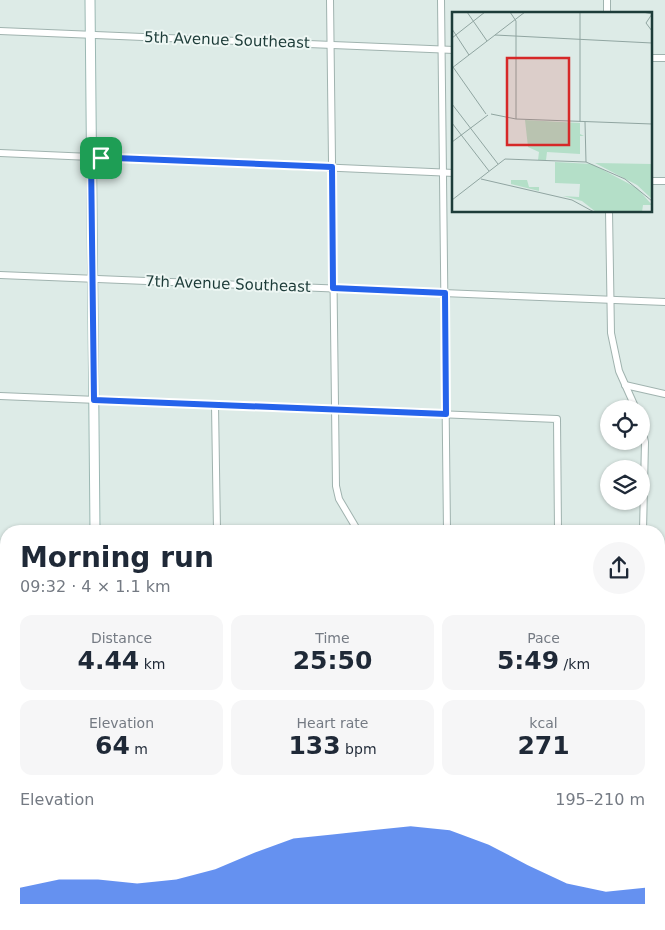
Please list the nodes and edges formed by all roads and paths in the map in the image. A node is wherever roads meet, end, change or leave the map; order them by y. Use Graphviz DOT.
graph roads {
  1 [pos="90,0"];
  2 [pos="330,0"];
  3 [pos="441,0"];
  4 [pos="0,31"];
  5 [pos="90,35"];
  6 [pos="330,44"];
  7 [pos="442,49"];
  8 [pos="452,50"];
  9 [pos="652,58"];
  10 [pos="665,58"];
  11 [pos="0,154"];
  12 [pos="91,157"];
  13 [pos="332,167"];
  14 [pos="443,172"];
  15 [pos="452,173"];
  16 [pos="652,181"];
  17 [pos="665,181"];
  18 [pos="609,212"];
  19 [pos="0,275"];
  20 [pos="92,278"];
  21 [pos="333,288"];
  22 [pos="445,293"];
  23 [pos="610,299"];
  24 [pos="665,302"];
  25 [pos="625,385"];
  26 [pos="665,394"];
  27 [pos="0,396"];
  28 [pos="94,400"];
  29 [pos="632,400"];
  30 [pos="215,405"];
  31 [pos="335,410"];
  32 [pos="446,414"];
  33 [pos="645,450"];
  34 [pos="95,525"];
  35 [pos="217,525"];
  36 [pos="354,525"];
  37 [pos="447,525"];
  38 [pos="558,525"];
  39 [pos="643,525"];
  1 -- 5 [label="street"];
  2 -- 6 [label="street"];
  3 -- 7 [label="street"];
  4 -- 5 [label="street, 5th Avenue Southeast"];
  5 -- 6 [label="street, 5th Avenue Southeast"];
  5 -- 12 [label="street"];
  6 -- 7 [label="street, 5th Avenue Southeast"];
  6 -- 13 [label="street"];
  7 -- 8 [label="street, 5th Avenue Southeast"];
  7 -- 14 [label="street"];
  9 -- 10 [label="street"];
  11 -- 12 [label="street"];
  12 -- 13 [label="street"];
  12 -- 20 [label="street"];
  13 -- 14 [label="street"];
  13 -- 21 [label="street"];
  14 -- 15 [label="street"];
  14 -- 22 [label="street"];
  16 -- 17 [label="street"];
  18 -- 23 [label="street"];
  19 -- 20 [label="street, 7th Avenue Southeast"];
  20 -- 21 [label="street, 7th Avenue Southeast"];
  20 -- 28 [label="street"];
  21 -- 22 [label="street, 7th Avenue Southeast"];
  21 -- 31 [label="street"];
  22 -- 23 [label="street, 7th Avenue Southeast"];
  22 -- 32 [label="street"];
  23 -- 24 [label="street, 7th Avenue Southeast"];
  23 -- 25 [label="street"];
  25 -- 26 [label="street"];
  25 -- 29 [label="street"];
  27 -- 28 [label="street"];
  28 -- 30 [label="street"];
  28 -- 34 [label="street"];
  30 -- 31 [label="street"];
  30 -- 35 [label="street"];
  31 -- 32 [label="street"];
  31 -- 36 [label="street"];
  32 -- 37 [label="street"];
  32 -- 38 [label="street"];
  33 -- 39 [label="street"];
}
